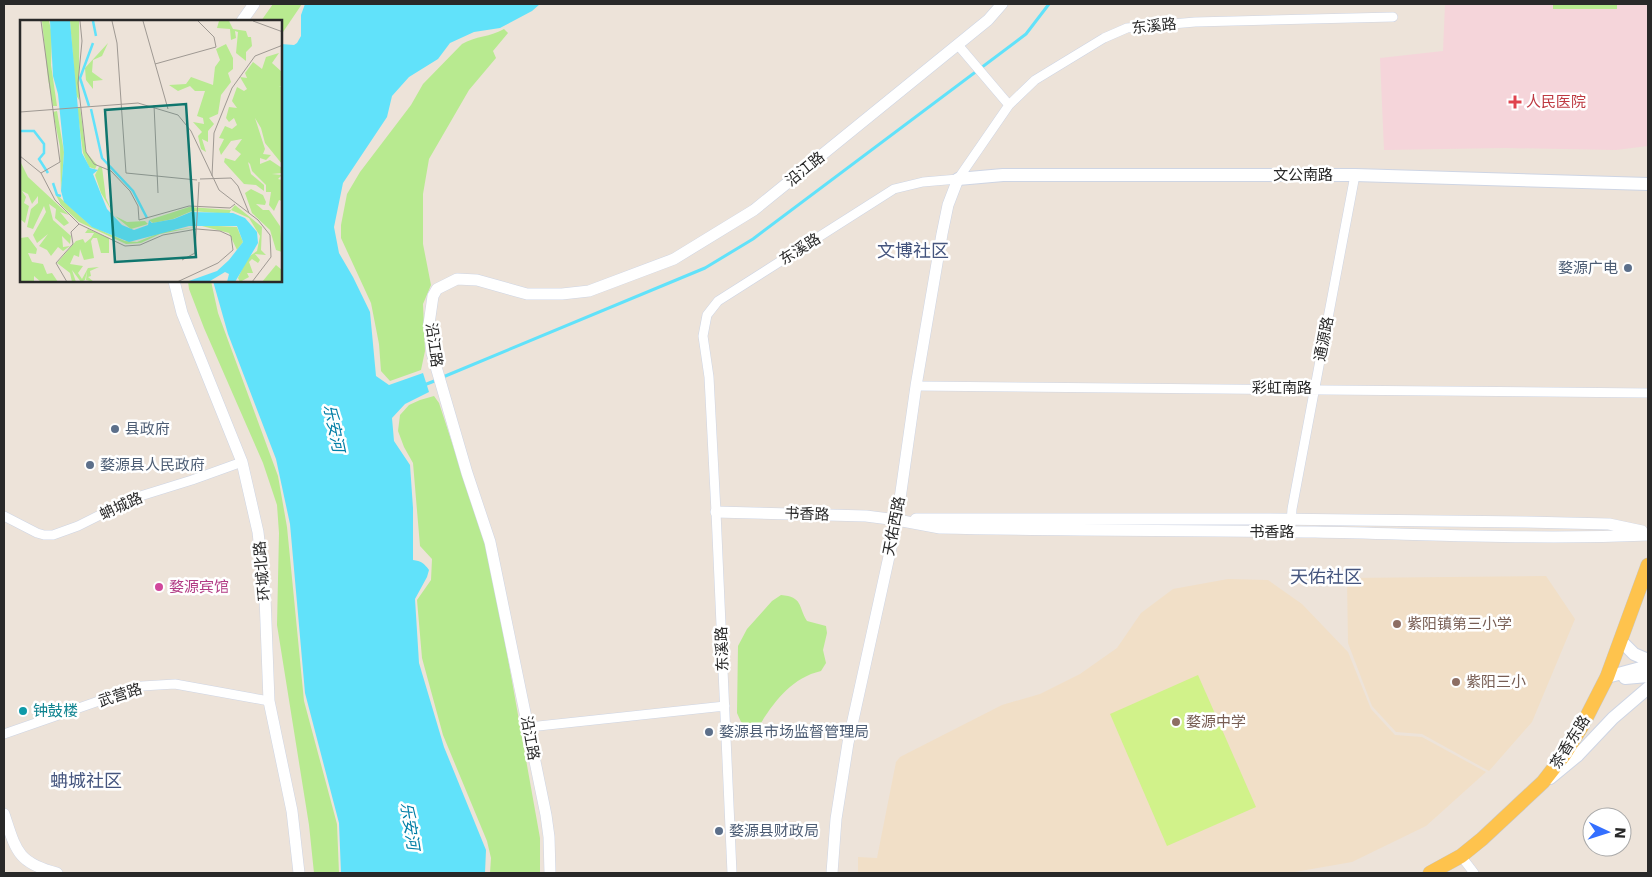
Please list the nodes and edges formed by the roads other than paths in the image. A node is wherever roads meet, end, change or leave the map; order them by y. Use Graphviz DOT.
graph roads {
  1 [pos="254,4"];
  2 [pos="1002,4"];
  3 [pos="1394,17"];
  4 [pos="243,20"];
  5 [pos="958,45"];
  6 [pos="1009,105"];
  7 [pos="1355,175"];
  8 [pos="958,179"];
  9 [pos="1648,184"];
  10 [pos="174,282"];
  11 [pos="916,386"];
  12 [pos="1314,388"];
  13 [pos="1648,392"];
  14 [pos="242,462"];
  15 [pos="716,512"];
  16 [pos="4,516"];
  17 [pos="897,520"];
  18 [pos="1291,526"];
  19 [pos="1648,534"];
  20 [pos="1648,565"];
  21 [pos="1621,641"];
  22 [pos="1648,660"];
  23 [pos="1648,666"];
  24 [pos="1648,676"];
  25 [pos="1607,677"];
  26 [pos="1648,688"];
  27 [pos="269,701"];
  28 [pos="725,706"];
  29 [pos="529,727"];
  30 [pos="4,734"];
  31 [pos="1544,782"];
  32 [pos="4,814"];
  33 [pos="1461,856"];
  34 [pos="57,873"];
  35 [pos="299,873"];
  36 [pos="550,873"];
  37 [pos="732,873"];
  38 [pos="832,873"];
  39 [pos="1430,873"];
  40 [pos="1474,873"];
  1 -- 4 [label="street"];
  2 -- 5 [label="street"];
  3 -- 6 [label="street, 东溪路"];
  5 -- 6 [label="street"];
  5 -- 29 [label="street, 沿江路"];
  6 -- 8 [label="street, 东溪路"];
  7 -- 8 [label="main road, 文公南路"];
  7 -- 9 [label="main road, 文公南路"];
  7 -- 12 [label="street, 通源路"];
  8 -- 11 [label="street, 天佑西路"];
  8 -- 15 [label="street, 东溪路"];
  10 -- 14 [label="street, 环城北路"];
  11 -- 12 [label="street, 彩虹南路"];
  11 -- 17 [label="street, 天佑西路"];
  12 -- 13 [label="street, 彩虹南路"];
  12 -- 18 [label="street, 通源路"];
  14 -- 16 [label="street, 蚺城路"];
  14 -- 27 [label="street, 环城北路"];
  15 -- 17 [label="street, 书香路"];
  15 -- 28 [label="street, 东溪路"];
  17 -- 18 [label="street, 书香路"];
  17 -- 38 [label="street, 天佑西路"];
  18 -- 19 [label="street, 书香路"];
  20 -- 21 [label="main road, 茶香东路"];
  21 -- 22 [label="main road"];
  21 -- 25 [label="main road, 茶香东路"];
  23 -- 25 [label="main road"];
  24 -- 25 [label="main road"];
  25 -- 31 [label="main road, 茶香东路"];
  26 -- 31 [label="main road"];
  27 -- 30 [label="street, 武营路"];
  27 -- 35 [label="street, 环城北路"];
  28 -- 29 [label="street"];
  28 -- 37 [label="street, 东溪路"];
  29 -- 36 [label="street, 沿江路"];
  31 -- 33 [label="main road, 茶香东路"];
  32 -- 34 [label="street"];
  33 -- 39 [label="main road, 茶香东路"];
  33 -- 40 [label="street"];
}
